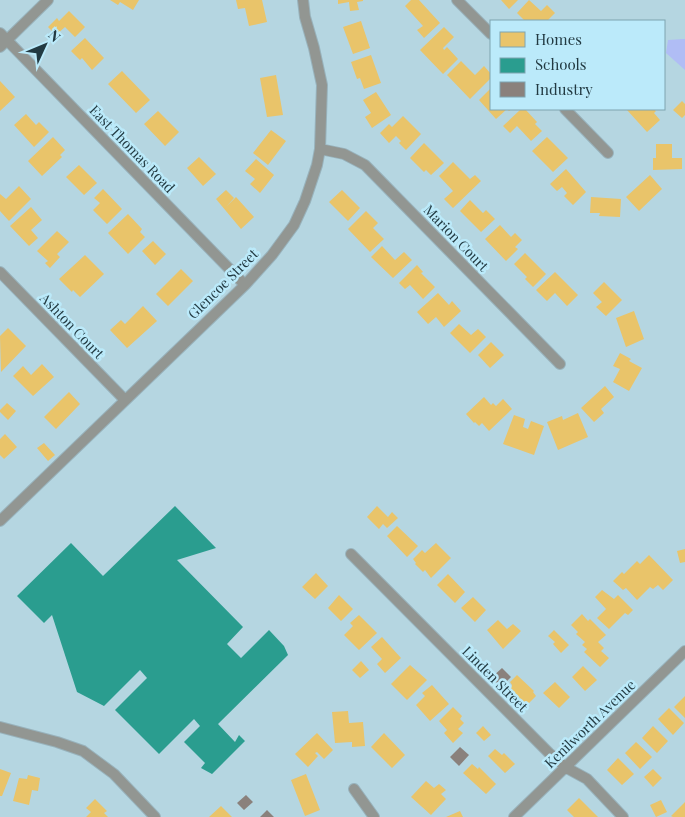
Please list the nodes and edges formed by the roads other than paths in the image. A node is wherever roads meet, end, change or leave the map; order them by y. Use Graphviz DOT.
graph roads {
  1 [pos="48,0"];
  2 [pos="303,0"];
  3 [pos="457,0"];
  4 [pos="490,33"];
  5 [pos="2,40"];
  6 [pos="565,110"];
  7 [pos="320,149"];
  8 [pos="608,153"];
  9 [pos="0,272"];
  10 [pos="245,285"];
  11 [pos="560,364"];
  12 [pos="125,400"];
  13 [pos="2,515"];
  14 [pos="351,554"];
  15 [pos="685,651"];
  16 [pos="0,728"];
  17 [pos="566,767"];
  18 [pos="354,788"];
  19 [pos="155,817"];
  20 [pos="374,817"];
  21 [pos="514,817"];
  22 [pos="624,817"];
  1 -- 5 [label="street"];
  2 -- 7 [label="street, Glencoe Street"];
  3 -- 4 [label="street"];
  5 -- 10 [label="street, East Thomas Road"];
  6 -- 8 [label="street"];
  7 -- 10 [label="street, Glencoe Street"];
  7 -- 11 [label="street, Marion Court"];
  9 -- 12 [label="street, Ashton Court"];
  10 -- 12 [label="street, Glencoe Street"];
  12 -- 13 [label="street, Glencoe Street"];
  14 -- 17 [label="street, Linden Street"];
  15 -- 17 [label="street, Kenilworth Avenue"];
  16 -- 19 [label="street"];
  17 -- 21 [label="street, Kenilworth Avenue"];
  17 -- 22 [label="street, Linden Street"];
  18 -- 20 [label="street"];
}
